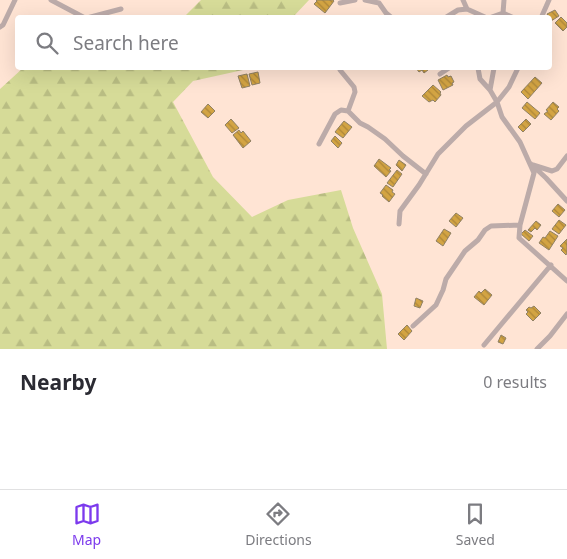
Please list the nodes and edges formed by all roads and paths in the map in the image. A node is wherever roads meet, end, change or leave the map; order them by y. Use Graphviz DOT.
graph roads {
  1 [pos="15,0"];
  2 [pos="51,0"];
  3 [pos="355,0"];
  4 [pos="365,0"];
  5 [pos="463,0"];
  6 [pos="504,0"];
  7 [pos="549,0"];
  8 [pos="380,1"];
  9 [pos="340,3"];
  10 [pos="121,9"];
  11 [pos="467,9"];
  12 [pos="503,13"];
  13 [pos="80,15"];
  14 [pos="98,15"];
  15 [pos="388,15"];
  16 [pos="450,15"];
  17 [pos="481,15"];
  18 [pos="497,15"];
  19 [pos="507,15"];
  20 [pos="542,15"];
  21 [pos="0,27"];
  22 [pos="340,70"];
  23 [pos="447,70"];
  24 [pos="478,70"];
  25 [pos="494,70"];
  26 [pos="517,70"];
  27 [pos="440,74"];
  28 [pos="490,90"];
  29 [pos="497,102"];
  30 [pos="348,111"];
  31 [pos="319,144"];
  32 [pos="567,156"];
  33 [pos="530,164"];
  34 [pos="426,174"];
  35 [pos="567,201"];
  36 [pos="399,224"];
  37 [pos="520,225"];
  38 [pos="551,265"];
  39 [pos="567,281"];
  40 [pos="567,314"];
  41 [pos="414,326"];
  42 [pos="484,345"];
  43 [pos="537,349"];
  1 -- 21 [label="street"];
  2 -- 13 [label="street"];
  3 -- 9 [label="street"];
  4 -- 8 [label="street"];
  5 -- 11 [label="street"];
  6 -- 12 [label="street"];
  7 -- 20 [label="street"];
  8 -- 15 [label="street"];
  10 -- 14 [label="street"];
  11 -- 16 [label="street"];
  11 -- 17 [label="street"];
  12 -- 18 [label="street"];
  12 -- 19 [label="street"];
  22 -- 30 [label="street"];
  23 -- 27 [label="street"];
  24 -- 28 [label="street"];
  25 -- 28 [label="street"];
  26 -- 29 [label="street"];
  28 -- 29 [label="street"];
  29 -- 33 [label="street"];
  29 -- 34 [label="street"];
  30 -- 31 [label="street"];
  30 -- 34 [label="street"];
  32 -- 33 [label="street"];
  33 -- 35 [label="street"];
  33 -- 37 [label="street"];
  34 -- 36 [label="street"];
  37 -- 38 [label="street"];
  37 -- 41 [label="street"];
  38 -- 39 [label="street"];
  38 -- 42 [label="street"];
  40 -- 43 [label="street"];
}
